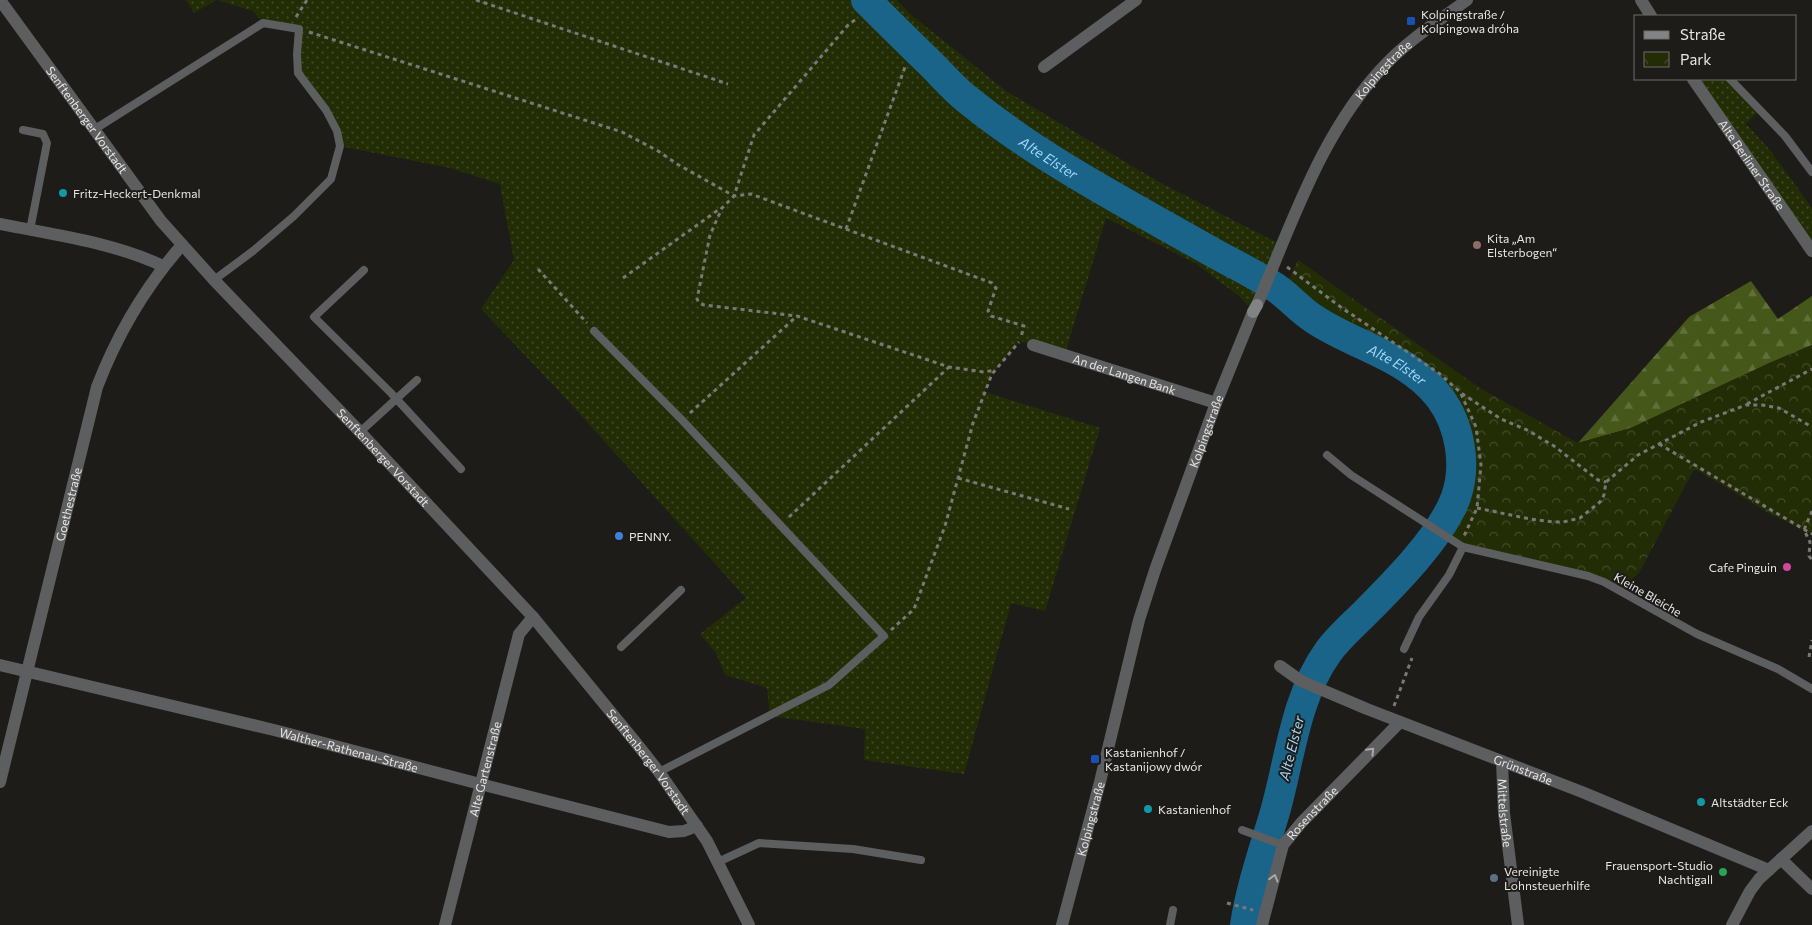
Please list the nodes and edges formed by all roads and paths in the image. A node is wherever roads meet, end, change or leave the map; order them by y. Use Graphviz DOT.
graph roads {
  1 [pos="0,0"];
  2 [pos="307,0"];
  3 [pos="476,0"];
  4 [pos="1136,0"];
  5 [pos="1467,0"];
  6 [pos="1641,0"];
  7 [pos="1650,15"];
  8 [pos="855,20"];
  9 [pos="296,28"];
  10 [pos="905,67"];
  11 [pos="1044,67"];
  12 [pos="1694,80"];
  13 [pos="1731,80"];
  14 [pos="728,84"];
  15 [pos="95,129"];
  16 [pos="23,130"];
  17 [pos="1812,172"];
  18 [pos="734,196"];
  19 [pos="722,208"];
  20 [pos="0,224"];
  21 [pos="846,229"];
  22 [pos="30,230"];
  23 [pos="182,245"];
  24 [pos="1812,251"];
  25 [pos="1276,259"];
  26 [pos="163,266"];
  27 [pos="538,269"];
  28 [pos="364,270"];
  29 [pos="623,278"];
  30 [pos="214,280"];
  31 [pos="797,316"];
  32 [pos="594,331"];
  33 [pos="1020,341"];
  34 [pos="1033,345"];
  35 [pos="949,367"];
  36 [pos="1812,369"];
  37 [pos="995,370"];
  38 [pos="417,380"];
  39 [pos="1461,393"];
  40 [pos="396,399"];
  41 [pos="1216,403"];
  42 [pos="1746,404"];
  43 [pos="682,420"];
  44 [pos="1812,427"];
  45 [pos="360,432"];
  46 [pos="1659,443"];
  47 [pos="1327,455"];
  48 [pos="460,469"];
  49 [pos="958,478"];
  50 [pos="1606,482"];
  51 [pos="1477,508"];
  52 [pos="1069,509"];
  53 [pos="1812,511"];
  54 [pos="780,526"];
  55 [pos="1804,530"];
  56 [pos="1812,534"];
  57 [pos="1463,547"];
  58 [pos="1812,560"];
  59 [pos="681,590"];
  60 [pos="533,617"];
  61 [pos="1413,632"];
  62 [pos="884,636"];
  63 [pos="1812,640"];
  64 [pos="620,647"];
  65 [pos="1404,649"];
  66 [pos="1809,657"];
  67 [pos="0,665"];
  68 [pos="1280,666"];
  69 [pos="26,672"];
  70 [pos="1812,689"];
  71 [pos="1394,720"];
  72 [pos="1502,761"];
  73 [pos="660,772"];
  74 [pos="0,782"];
  75 [pos="480,784"];
  76 [pos="696,826"];
  77 [pos="1242,830"];
  78 [pos="1812,831"];
  79 [pos="1280,844"];
  80 [pos="1781,859"];
  81 [pos="921,860"];
  82 [pos="718,862"];
  83 [pos="1769,870"];
  84 [pos="1812,889"];
  85 [pos="1227,903"];
  86 [pos="1173,910"];
  87 [pos="1255,910"];
  88 [pos="444,925"];
  89 [pos="749,925"];
  90 [pos="1062,925"];
  91 [pos="1170,925"];
  92 [pos="1262,925"];
  93 [pos="1518,925"];
  94 [pos="1732,925"];
  1 -- 15 [label="street, Senftenberger Vorstadt"];
  2 -- 9 [label="path"];
  3 -- 14 [label="path"];
  4 -- 11 [label="street"];
  5 -- 25 [label="street, Kolpingstraße"];
  6 -- 7 [label="street"];
  8 -- 18 [label="path"];
  9 -- 15 [label="lane"];
  9 -- 18 [label="path"];
  9 -- 30 [label="lane"];
  10 -- 21 [label="path"];
  12 -- 24 [label="street, Alte Berliner Straße"];
  13 -- 17 [label="lane"];
  15 -- 23 [label="street, Senftenberger Vorstadt"];
  16 -- 22 [label="lane"];
  18 -- 19 [label="path"];
  18 -- 21 [label="path"];
  19 -- 29 [label="path"];
  19 -- 31 [label="path"];
  20 -- 22 [label="street"];
  21 -- 33 [label="path"];
  22 -- 26 [label="street"];
  23 -- 26 [label="street, Goethestraße"];
  23 -- 30 [label="street, Senftenberger Vorstadt"];
  25 -- 39 [label="path"];
  25 -- 41 [label="street, Kolpingstraße"];
  26 -- 69 [label="street, Goethestraße"];
  27 -- 32 [label="path"];
  28 -- 40 [label="lane"];
  30 -- 45 [label="street, Senftenberger Vorstadt"];
  31 -- 35 [label="path"];
  31 -- 43 [label="path"];
  32 -- 43 [label="lane"];
  33 -- 34 [label="path"];
  33 -- 37 [label="path"];
  34 -- 41 [label="street, An der Langen Bank"];
  35 -- 37 [label="path"];
  35 -- 54 [label="path"];
  36 -- 42 [label="path"];
  37 -- 49 [label="path"];
  38 -- 40 [label="lane"];
  39 -- 50 [label="path"];
  39 -- 51 [label="path"];
  40 -- 45 [label="lane"];
  40 -- 48 [label="lane"];
  41 -- 90 [label="street, Kolpingstraße"];
  42 -- 44 [label="path"];
  42 -- 46 [label="path"];
  43 -- 54 [label="lane"];
  45 -- 60 [label="street, Senftenberger Vorstadt"];
  46 -- 50 [label="path"];
  46 -- 55 [label="path"];
  47 -- 57 [label="lane, Kleine Bleiche"];
  49 -- 52 [label="path"];
  49 -- 62 [label="path"];
  50 -- 51 [label="path"];
  51 -- 57 [label="path"];
  53 -- 55 [label="path"];
  54 -- 62 [label="lane"];
  55 -- 56 [label="path"];
  55 -- 58 [label="path"];
  57 -- 61 [label="lane"];
  57 -- 70 [label="lane, Kleine Bleiche"];
  59 -- 64 [label="lane"];
  60 -- 73 [label="street, Senftenberger Vorstadt"];
  60 -- 75 [label="street, Alte Gartenstraße"];
  61 -- 65 [label="lane"];
  61 -- 71 [label="path"];
  62 -- 73 [label="lane"];
  63 -- 66 [label="path"];
  67 -- 69 [label="street, Walther-Rathenau-Straße"];
  68 -- 71 [label="street, Grünstraße"];
  69 -- 74 [label="street, Goethestraße"];
  69 -- 75 [label="street, Walther-Rathenau-Straße"];
  71 -- 72 [label="street, Grünstraße"];
  79 -- 71 [label="street, Rosenstraße, one-way"];
  72 -- 83 [label="street, Grünstraße"];
  72 -- 93 [label="street, Mittelstraße"];
  73 -- 76 [label="street, Senftenberger Vorstadt"];
  75 -- 76 [label="street, Walther-Rathenau-Straße"];
  75 -- 88 [label="street, Alte Gartenstraße"];
  76 -- 82 [label="street, Senftenberger Vorstadt"];
  77 -- 79 [label="lane"];
  78 -- 80 [label="street"];
  92 -- 79 [label="street, Rosenstraße, one-way"];
  80 -- 83 [label="street"];
  80 -- 84 [label="street"];
  81 -- 82 [label="lane"];
  82 -- 89 [label="street, Senftenberger Vorstadt"];
  83 -- 94 [label="street"];
  85 -- 87 [label="path"];
  86 -- 91 [label="lane"];
}
